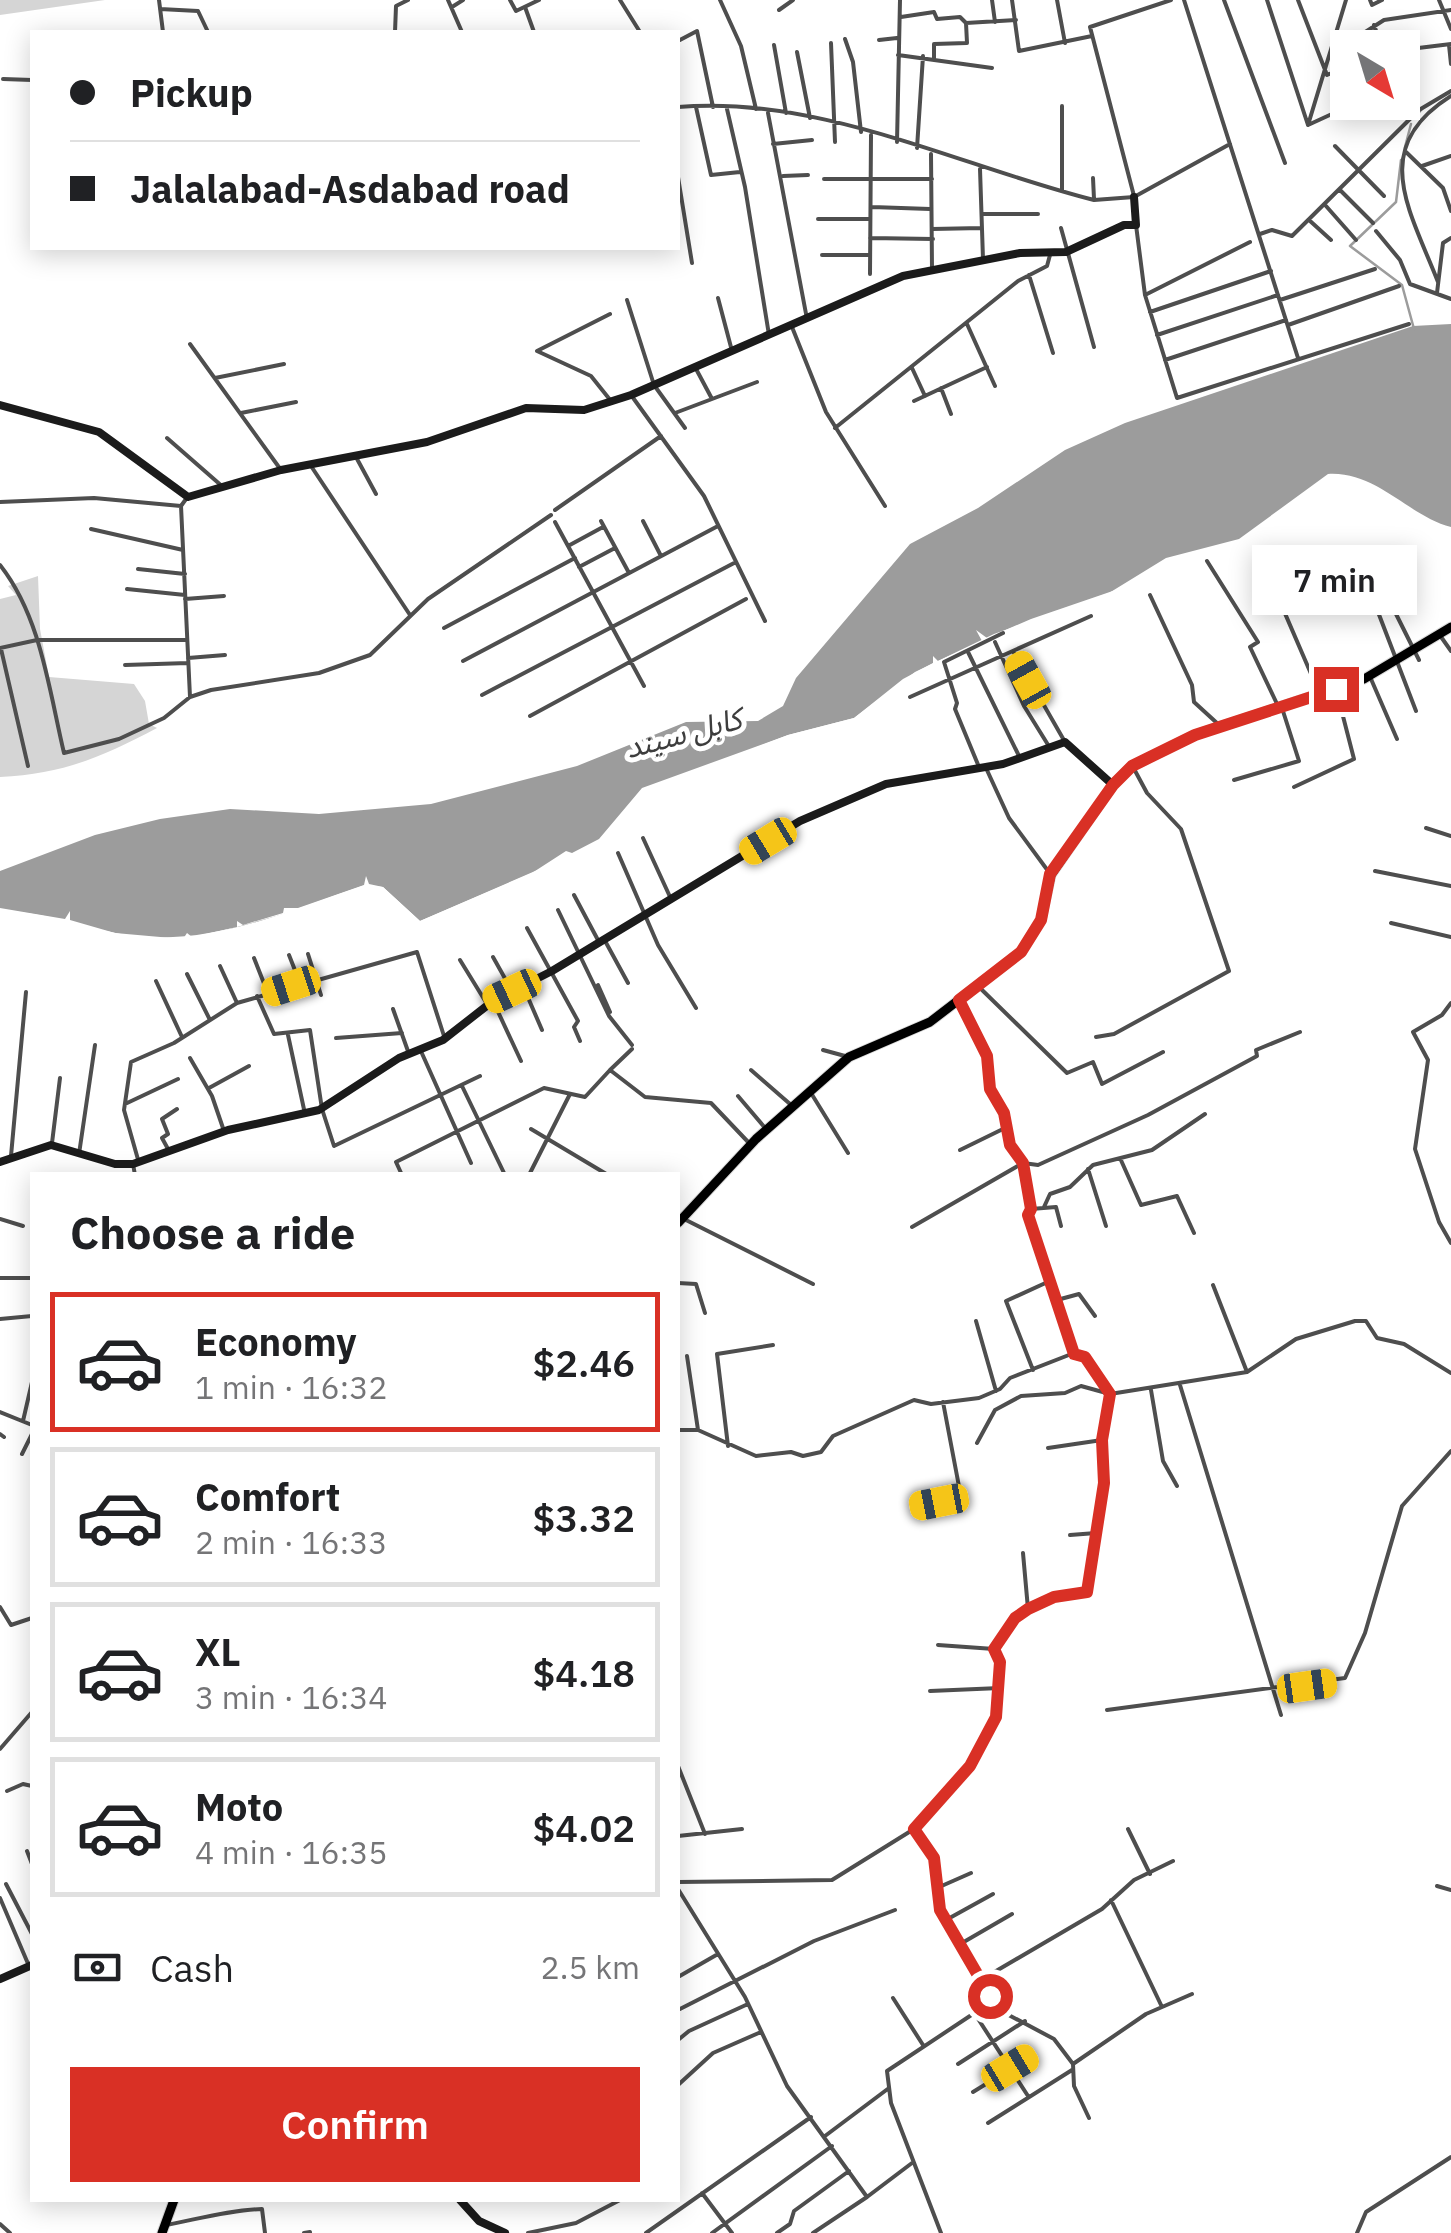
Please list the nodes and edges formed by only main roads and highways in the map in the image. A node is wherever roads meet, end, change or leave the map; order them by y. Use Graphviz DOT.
graph roads {
  1 [pos="1451,627"];
  2 [pos="680,1218"];
  3 [pos="173,2202"];
  4 [pos="164,2229"];
  1 -- 2 [label="main road"];
  3 -- 4 [label="main road"];
}
